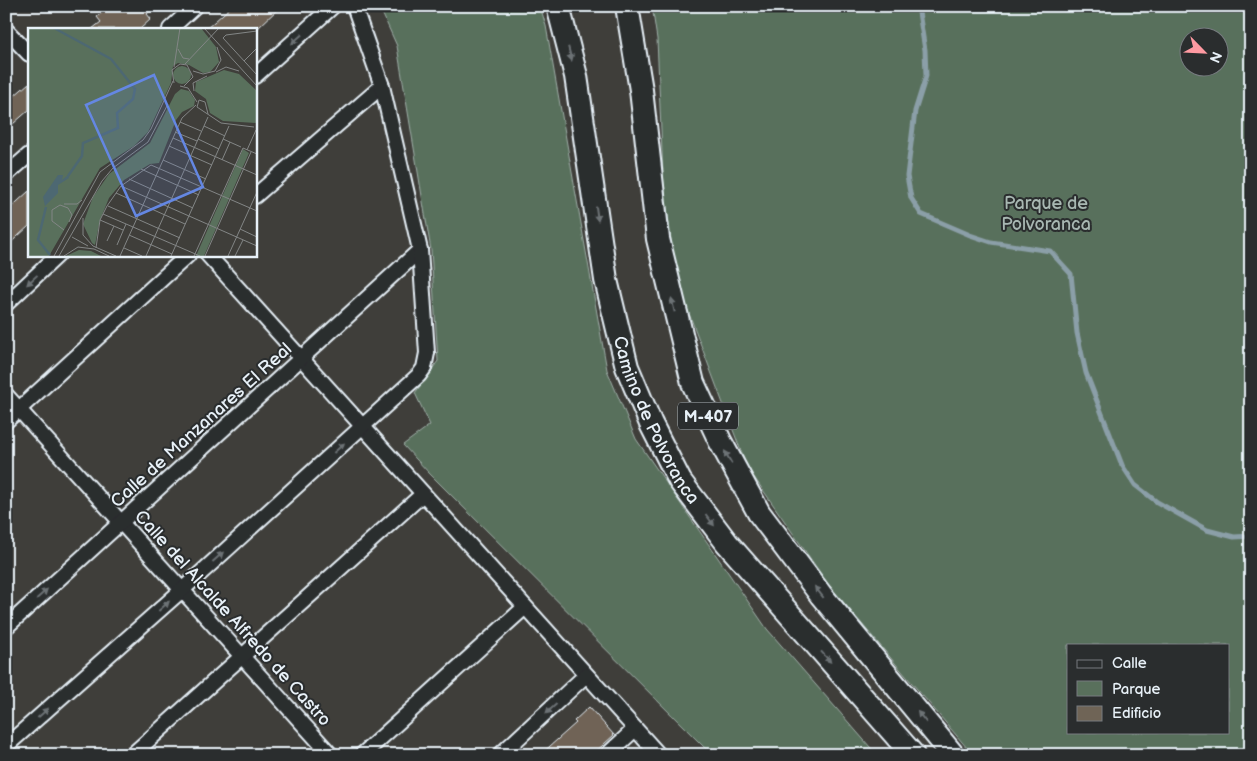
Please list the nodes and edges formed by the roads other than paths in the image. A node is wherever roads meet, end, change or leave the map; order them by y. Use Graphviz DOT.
graph roads {
  1 [pos="195,6"];
  2 [pos="334,6"];
  3 [pos="354,6"];
  4 [pos="558,6"];
  5 [pos="627,6"];
  6 [pos="171,28"];
  7 [pos="6,30"];
  8 [pos="28,53"];
  9 [pos="256,75"];
  10 [pos="382,86"];
  11 [pos="28,156"];
  12 [pos="6,175"];
  13 [pos="256,195"];
  14 [pos="420,250"];
  15 [pos="57,256"];
  16 [pos="187,256"];
  17 [pos="209,256"];
  18 [pos="6,304"];
  19 [pos="301,359"];
  20 [pos="6,395"];
  21 [pos="19,409"];
  22 [pos="6,421"];
  23 [pos="362,426"];
  24 [pos="423,494"];
  25 [pos="122,522"];
  26 [pos="182,590"];
  27 [pos="525,608"];
  28 [pos="6,627"];
  29 [pos="242,656"];
  30 [pos="586,675"];
  31 [pos="635,729"];
  32 [pos="6,746"];
  33 [pos="132,755"];
  34 [pos="331,755"];
  35 [pos="362,755"];
  36 [pos="500,755"];
  37 [pos="607,755"];
  38 [pos="659,755"];
  39 [pos="913,755"];
  40 [pos="953,755"];
  1 -- 6 [label="street"];
  2 -- 9 [label="street, one-way"];
  3 -- 10 [label="street"];
  4 -- 39 [label="highway, Camino de Polvoranca / M-407, one-way"];
  40 -- 5 [label="highway, M-407, one-way"];
  7 -- 8 [label="street"];
  10 -- 13 [label="street"];
  10 -- 14 [label="street"];
  11 -- 12 [label="street"];
  14 -- 19 [label="street, Calle de Manzanares El Real"];
  14 -- 23 [label="street"];
  15 -- 18 [label="street, one-way"];
  16 -- 21 [label="street"];
  17 -- 19 [label="street"];
  19 -- 23 [label="street"];
  19 -- 25 [label="street, Calle de Manzanares El Real"];
  20 -- 21 [label="street, Calle del Alcalde Alfredo de Castro"];
  21 -- 22 [label="street"];
  21 -- 25 [label="street, Calle del Alcalde Alfredo de Castro"];
  23 -- 24 [label="street"];
  26 -- 23 [label="street, one-way"];
  24 -- 27 [label="street"];
  24 -- 29 [label="street"];
  25 -- 26 [label="street, Calle del Alcalde Alfredo de Castro"];
  28 -- 25 [label="street, Calle de Manzanares El Real, one-way"];
  26 -- 29 [label="street, Calle del Alcalde Alfredo de Castro"];
  32 -- 26 [label="street, one-way"];
  27 -- 30 [label="street"];
  27 -- 35 [label="street"];
  29 -- 33 [label="street"];
  29 -- 34 [label="street, Calle del Alcalde Alfredo de Castro"];
  30 -- 31 [label="street"];
  30 -- 36 [label="street, one-way"];
  31 -- 37 [label="street"];
  31 -- 38 [label="street"];
}
